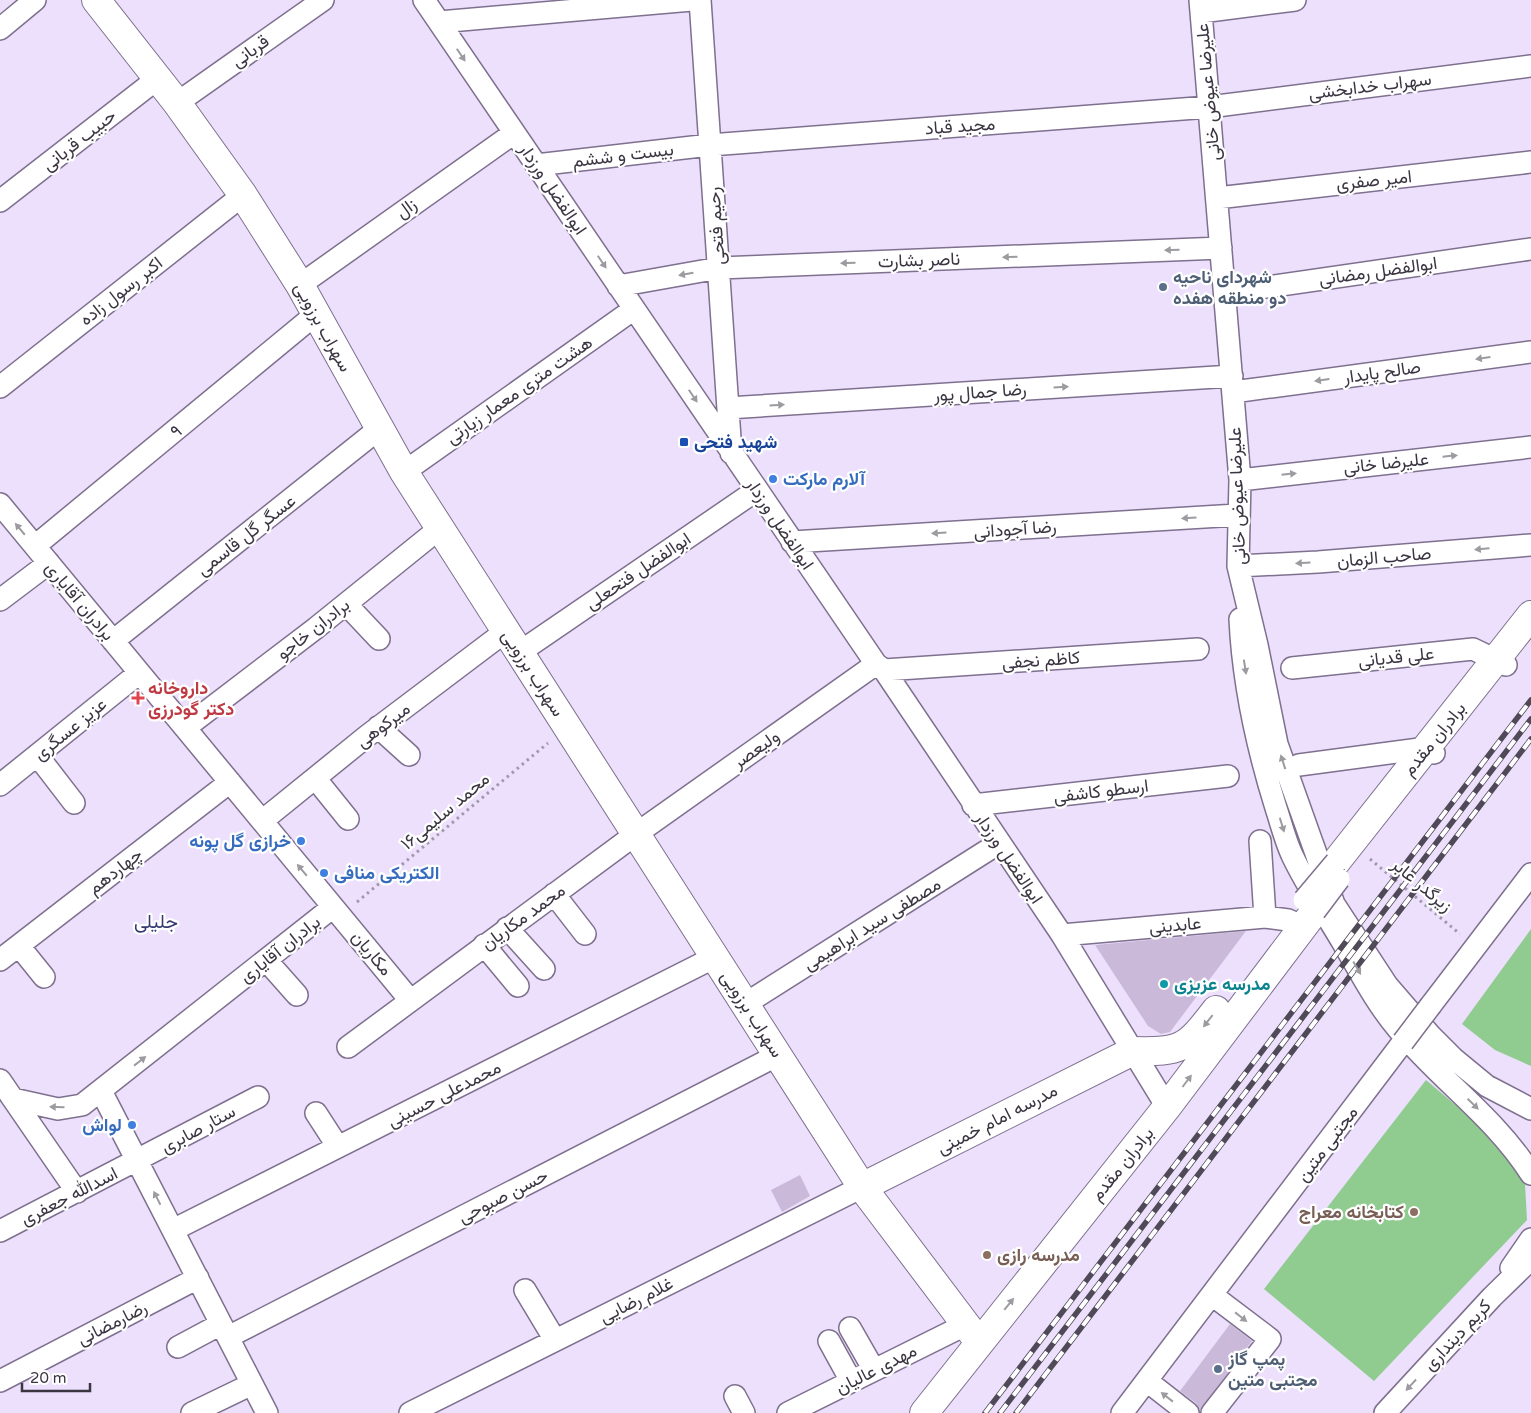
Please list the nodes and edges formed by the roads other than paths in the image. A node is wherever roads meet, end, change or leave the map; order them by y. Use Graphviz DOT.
graph roads {
  1 [pos="35,0"];
  2 [pos="96,0"];
  3 [pos="323,0"];
  4 [pos="424,0"];
  5 [pos="692,0"];
  6 [pos="700,0"];
  7 [pos="1295,0"];
  8 [pos="1201,6"];
  9 [pos="439,22"];
  10 [pos="0,29"];
  11 [pos="1531,66"];
  12 [pos="158,79"];
  13 [pos="177,103"];
  14 [pos="1209,107"];
  15 [pos="514,133"];
  16 [pos="710,145"];
  17 [pos="1531,162"];
  18 [pos="536,165"];
  19 [pos="243,195"];
  20 [pos="1217,198"];
  21 [pos="0,201"];
  22 [pos="1221,248"];
  23 [pos="1531,249"];
  24 [pos="719,268"];
  25 [pos="300,286"];
  26 [pos="618,286"];
  27 [pos="1225,293"];
  28 [pos="634,309"];
  29 [pos="316,314"];
  30 [pos="1531,352"];
  31 [pos="1232,384"];
  32 [pos="0,387"];
  33 [pos="728,408"];
  34 [pos="380,428"];
  35 [pos="1531,446"];
  36 [pos="732,453"];
  37 [pos="404,472"];
  38 [pos="1240,480"];
  39 [pos="757,490"];
  40 [pos="0,504"];
  41 [pos="1237,515"];
  42 [pos="440,528"];
  43 [pos="792,542"];
  44 [pos="1531,545"];
  45 [pos="35,546"];
  46 [pos="49,563"];
  47 [pos="1238,566"];
  48 [pos="0,600"];
  49 [pos="346,604"];
  50 [pos="1531,615"];
  51 [pos="1531,631"];
  52 [pos="379,639"];
  53 [pos="113,641"];
  54 [pos="513,642"];
  55 [pos="1198,649"];
  56 [pos="1502,662"];
  57 [pos="880,667"];
  58 [pos="1292,668"];
  59 [pos="139,673"];
  60 [pos="378,727"];
  61 [pos="185,728"];
  62 [pos="1432,751"];
  63 [pos="38,755"];
  64 [pos="408,755"];
  65 [pos="1299,765"];
  66 [pos="1228,776"];
  67 [pos="315,778"];
  68 [pos="230,782"];
  69 [pos="0,785"];
  70 [pos="74,803"];
  71 [pos="973,805"];
  72 [pos="348,819"];
  73 [pos="262,821"];
  74 [pos="636,834"];
  75 [pos="1260,841"];
  76 [pos="999,843"];
  77 [pos="1347,862"];
  78 [pos="1531,874"];
  79 [pos="554,894"];
  80 [pos="337,911"];
  81 [pos="1295,915"];
  82 [pos="508,928"];
  83 [pos="585,934"];
  84 [pos="1062,935"];
  85 [pos="484,945"];
  86 [pos="18,946"];
  87 [pos="715,957"];
  88 [pos="0,960"];
  89 [pos="266,960"];
  90 [pos="544,968"];
  91 [pos="44,977"];
  92 [pos="518,986"];
  93 [pos="297,995"];
  94 [pos="410,1000"];
  95 [pos="746,1004"];
  96 [pos="348,1047"];
  97 [pos="1133,1050"];
  98 [pos="778,1054"];
  99 [pos="1445,1064"];
  100 [pos="0,1080"];
  101 [pos="101,1091"];
  102 [pos="258,1097"];
  103 [pos="13,1099"];
  104 [pos="1167,1107"];
  105 [pos="1531,1109"];
  106 [pos="316,1112"];
  107 [pos="338,1147"];
  108 [pos="137,1161"];
  109 [pos="1531,1174"];
  110 [pos="862,1187"];
  111 [pos="76,1192"];
  112 [pos="173,1230"];
  113 [pos="0,1231"];
  114 [pos="1531,1239"];
  115 [pos="1531,1259"];
  116 [pos="198,1278"];
  117 [pos="525,1290"];
  118 [pos="1212,1295"];
  119 [pos="1492,1297"];
  120 [pos="850,1328"];
  121 [pos="225,1330"];
  122 [pos="976,1339"];
  123 [pos="555,1340"];
  124 [pos="829,1341"];
  125 [pos="178,1347"];
  126 [pos="874,1370"];
  127 [pos="0,1381"];
  128 [pos="851,1381"];
  129 [pos="1147,1381"];
  130 [pos="252,1384"];
  131 [pos="192,1413"];
  132 [pos="267,1413"];
  133 [pos="410,1413"];
  134 [pos="788,1413"];
  135 [pos="924,1413"];
  136 [pos="937,1413"];
  137 [pos="1122,1413"];
  138 [pos="1188,1413"];
  139 [pos="1212,1413"];
  140 [pos="1385,1413"];
  1 -- 10 [label="street"];
  2 -- 12 [label="main road, سهراب برزویی"];
  3 -- 13 [label="street, قربانی"];
  4 -- 9 [label="street, ابوالفضل ورزدار"];
  5 -- 9 [label="street"];
  6 -- 16 [label="street, رحیم فتحی"];
  7 -- 8 [label="street"];
  8 -- 14 [label="street, علیرضا عیوض خانی"];
  9 -- 15 [label="street, ابوالفضل ورزدار, one-way"];
  11 -- 14 [label="street, سهراب خدابخشی"];
  12 -- 13 [label="main road, سهراب برزویی"];
  12 -- 21 [label="street, حبیب قربانی"];
  13 -- 19 [label="main road, سهراب برزویی"];
  14 -- 16 [label="street, مجید قباد"];
  14 -- 20 [label="street, علیرضا عیوض خانی"];
  15 -- 18 [label="street, ابوالفضل ورزدار"];
  15 -- 25 [label="street, زال"];
  16 -- 18 [label="street, بیست و ششم"];
  16 -- 24 [label="street, رحیم فتحی"];
  17 -- 20 [label="street, امیر صفری"];
  18 -- 26 [label="street, ابوالفضل ورزدار, one-way"];
  19 -- 25 [label="main road, سهراب برزویی"];
  19 -- 32 [label="street, اکبر رسول زاده"];
  20 -- 22 [label="street, علیرضا عیوض خانی"];
  22 -- 24 [label="street, ناصر بشارت, one-way"];
  22 -- 27 [label="street, علیرضا عیوض خانی"];
  23 -- 27 [label="street, ابوالفضل رمضانی"];
  24 -- 26 [label="street, ناصر بشارت, one-way"];
  24 -- 33 [label="street, رحیم فتحی"];
  25 -- 29 [label="main road, سهراب برزویی"];
  26 -- 28 [label="street, ابوالفضل ورزدار"];
  27 -- 31 [label="street, علیرضا عیوض خانی"];
  28 -- 36 [label="street, ابوالفضل ورزدار, one-way"];
  28 -- 37 [label="street, هشت متری معمار زیارتی"];
  29 -- 34 [label="main road, سهراب برزویی"];
  29 -- 45 [label="street, ۹"];
  30 -- 31 [label="street, صالح پایدار, one-way"];
  33 -- 31 [label="street, رضا جمال پور, one-way"];
  31 -- 38 [label="street, علیرضا عیوض خانی"];
  33 -- 36 [label="street, رحیم فتحی"];
  34 -- 37 [label="main road, سهراب برزویی"];
  34 -- 53 [label="street, عسگر گل قاسمی"];
  38 -- 35 [label="street, علیرضا خانی, one-way"];
  36 -- 39 [label="street, ابوالفضل ورزدار"];
  37 -- 42 [label="main road, سهراب برزویی"];
  38 -- 41 [label="street, علیرضا عیوض خانی"];
  39 -- 43 [label="street, ابوالفضل ورزدار"];
  39 -- 54 [label="street, ابوالفضل فتحعلی"];
  45 -- 40 [label="street, برادران آقایاری, one-way"];
  41 -- 43 [label="street, رضا آجودانی, one-way"];
  41 -- 47 [label="street, علیرضا عیوض خانی"];
  42 -- 49 [label="street, برادران خاجو"];
  42 -- 54 [label="main road, سهراب برزویی"];
  43 -- 57 [label="street, ابوالفضل ورزدار"];
  44 -- 47 [label="street, صاحب الزمان, one-way"];
  45 -- 46 [label="street, برادران آقایاری"];
  46 -- 48 [label="street"];
  46 -- 53 [label="street, برادران آقایاری"];
  47 -- 99 [label="street, علیرضا عیوض خانی"];
  49 -- 52 [label="street"];
  49 -- 61 [label="street, برادران خاجو"];
  50 -- 56 [label="main road, برادران مقدم"];
  51 -- 56 [label="main road, برادران مقدم"];
  53 -- 59 [label="street, برادران آقایاری"];
  54 -- 60 [label="street, میرکوهی"];
  54 -- 74 [label="main road, سهراب برزویی"];
  55 -- 57 [label="street, کاظم نجفی"];
  56 -- 58 [label="street, علی قدیانی"];
  56 -- 62 [label="main road, برادران مقدم"];
  57 -- 71 [label="street, ابوالفضل ورزدار"];
  57 -- 74 [label="street, ولیعصر"];
  59 -- 61 [label="street, برادران آقایاری"];
  59 -- 63 [label="street, عزیز عسگری"];
  60 -- 64 [label="street"];
  60 -- 67 [label="street, میرکوهی"];
  61 -- 68 [label="street, برادران آقایاری"];
  62 -- 65 [label="street"];
  62 -- 77 [label="main road, برادران مقدم"];
  63 -- 69 [label="street, عزیز عسگری"];
  63 -- 70 [label="street"];
  66 -- 71 [label="street, ارسطو کاشفی"];
  67 -- 72 [label="street"];
  67 -- 73 [label="street, میرکوهی"];
  68 -- 73 [label="street, برادران آقایاری"];
  68 -- 86 [label="street, چهاردهم"];
  71 -- 76 [label="street, ابوالفضل ورزدار"];
  80 -- 73 [label="street, برادران آقایاری, one-way"];
  74 -- 79 [label="street, محمد مکاریان"];
  74 -- 87 [label="main road, سهراب برزویی"];
  75 -- 81 [label="street"];
  76 -- 84 [label="street, ابوالفضل ورزدار"];
  76 -- 95 [label="street, مصطفی سید ابراهیمی"];
  77 -- 81 [label="street, bridge"];
  78 -- 118 [label="street, مجتبی متین, bridge"];
  79 -- 82 [label="street, محمد مکاریان"];
  79 -- 83 [label="street"];
  80 -- 89 [label="street, برادران آقایاری"];
  80 -- 94 [label="street, مکاریان"];
  81 -- 84 [label="street, عابدینی"];
  81 -- 97 [label="main road, one-way"];
  104 -- 81 [label="main road, برادران مقدم, one-way"];
  82 -- 85 [label="street, محمد مکاریان"];
  82 -- 90 [label="street"];
  84 -- 97 [label="street, ابوالفضل ورزدار"];
  85 -- 92 [label="street"];
  85 -- 94 [label="street, محمد مکاریان"];
  86 -- 88 [label="street, چهاردهم"];
  86 -- 91 [label="street"];
  87 -- 95 [label="main road, سهراب برزویی"];
  87 -- 107 [label="street, محمدعلی حسینی"];
  89 -- 93 [label="street"];
  101 -- 89 [label="street, برادران آقایاری, one-way"];
  94 -- 96 [label="street, محمد مکاریان"];
  95 -- 98 [label="main road, سهراب برزویی"];
  97 -- 104 [label="street, ابوالفضل ورزدار"];
  97 -- 110 [label="main road, مدرسه امام خمینی"];
  98 -- 110 [label="main road, سهراب برزویی"];
  98 -- 121 [label="street, حسن صبوحی"];
  99 -- 105 [label="street"];
  99 -- 109 [label="street, one-way"];
  100 -- 103 [label="street"];
  101 -- 103 [label="street, برادران آقایاری, one-way"];
  101 -- 108 [label="street"];
  102 -- 108 [label="street, ستار صابری"];
  103 -- 111 [label="street"];
  122 -- 104 [label="main road, برادران مقدم, one-way"];
  106 -- 107 [label="street"];
  107 -- 112 [label="street, محمدعلی حسینی"];
  108 -- 111 [label="street, اسدالله جعفری"];
  112 -- 108 [label="street, one-way"];
  110 -- 122 [label="main road, سهراب برزویی"];
  110 -- 123 [label="street, غلام رضایی"];
  111 -- 113 [label="street, اسدالله جعفری"];
  112 -- 116 [label="street"];
  114 -- 119 [label="street"];
  115 -- 119 [label="street, کریم دینداری"];
  116 -- 121 [label="street"];
  116 -- 127 [label="street, رضارمضانی"];
  117 -- 123 [label="street"];
  118 -- 129 [label="street, مجتبی متین"];
  118 -- 139 [label="street, one-way"];
  119 -- 140 [label="street, کریم دینداری, one-way"];
  120 -- 126 [label="street"];
  121 -- 125 [label="street, حسن صبوحی"];
  121 -- 130 [label="street"];
  122 -- 126 [label="street, مهدی عالیان"];
  122 -- 135 [label="main road, برادران مقدم"];
  122 -- 136 [label="main road, برادران مقدم"];
  123 -- 133 [label="street, غلام رضایی"];
  124 -- 128 [label="street"];
  126 -- 128 [label="street, مهدی عالیان"];
  128 -- 134 [label="street, مهدی عالیان"];
  129 -- 137 [label="street, مجتبی متین"];
  138 -- 129 [label="street, one-way"];
  130 -- 131 [label="street"];
  130 -- 132 [label="street"];
}
